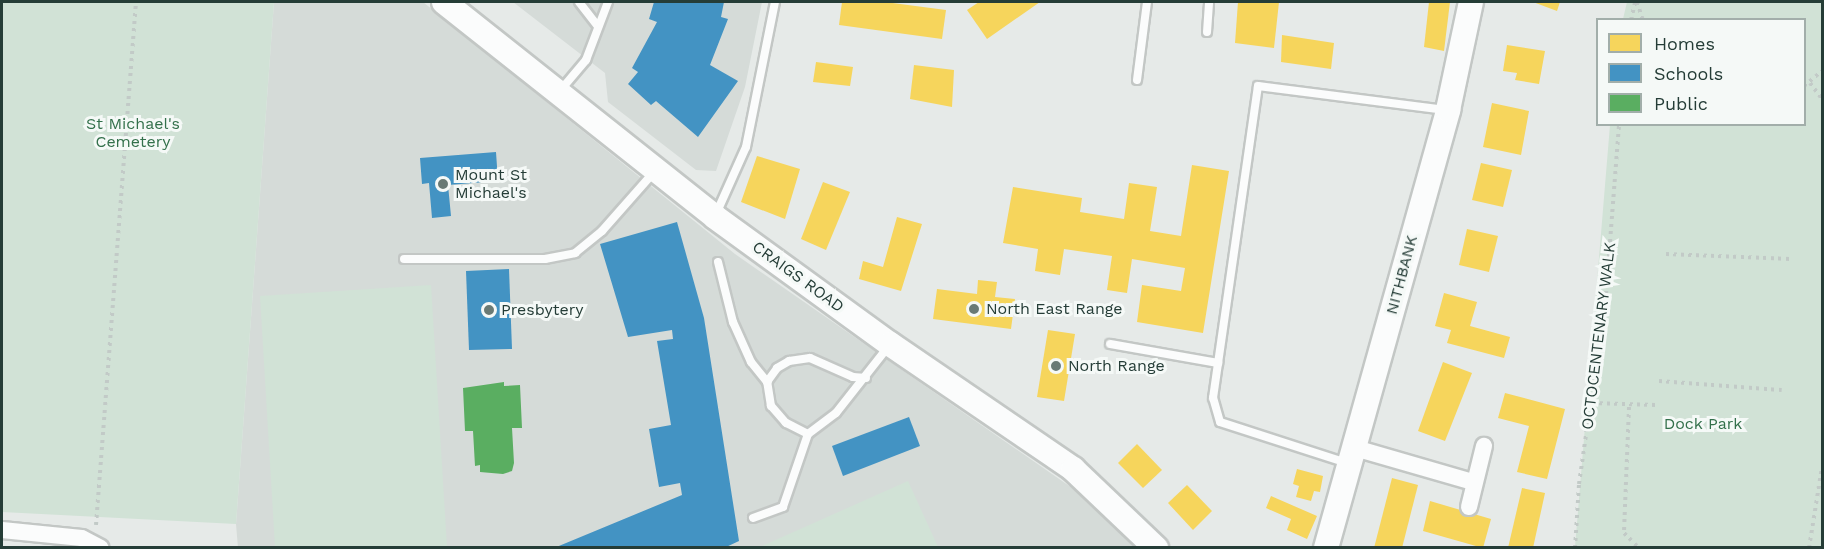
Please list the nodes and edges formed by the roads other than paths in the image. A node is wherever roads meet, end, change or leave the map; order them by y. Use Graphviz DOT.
graph roads {
  1 [pos="444,2"];
  2 [pos="579,2"];
  3 [pos="608,2"];
  4 [pos="775,2"];
  5 [pos="1147,2"];
  6 [pos="1209,2"];
  7 [pos="1471,2"];
  8 [pos="598,26"];
  9 [pos="1208,32"];
  10 [pos="1137,80"];
  11 [pos="559,93"];
  12 [pos="1448,110"];
  13 [pos="657,169"];
  14 [pos="715,217"];
  15 [pos="404,259"];
  16 [pos="718,262"];
  17 [pos="890,344"];
  18 [pos="1110,344"];
  19 [pos="1218,363"];
  20 [pos="866,378"];
  21 [pos="767,382"];
  22 [pos="808,434"];
  23 [pos="1484,446"];
  24 [pos="1353,456"];
  25 [pos="1473,482"];
  26 [pos="1468,507"];
  27 [pos="753,518"];
  28 [pos="2,530"];
  29 [pos="98,546"];
  30 [pos="1156,548"];
  31 [pos="1326,548"];
  1 -- 11 [label="street, CRAIGS ROAD"];
  2 -- 8 [label="lane"];
  3 -- 8 [label="lane"];
  4 -- 14 [label="lane"];
  5 -- 10 [label="lane"];
  6 -- 9 [label="lane"];
  7 -- 12 [label="street, NITHBANK"];
  8 -- 11 [label="lane"];
  11 -- 13 [label="street, CRAIGS ROAD"];
  12 -- 19 [label="lane"];
  12 -- 24 [label="street, NITHBANK"];
  13 -- 14 [label="street, CRAIGS ROAD"];
  13 -- 15 [label="lane"];
  14 -- 17 [label="street, CRAIGS ROAD"];
  16 -- 21 [label="lane"];
  17 -- 20 [label="lane"];
  17 -- 30 [label="street, CRAIGS ROAD"];
  18 -- 19 [label="lane"];
  19 -- 24 [label="lane"];
  20 -- 21 [label="lane"];
  20 -- 22 [label="lane"];
  21 -- 22 [label="lane"];
  22 -- 27 [label="lane"];
  23 -- 25 [label="street"];
  24 -- 25 [label="street"];
  24 -- 31 [label="street, NITHBANK"];
  25 -- 26 [label="street"];
  28 -- 29 [label="street"];
}
